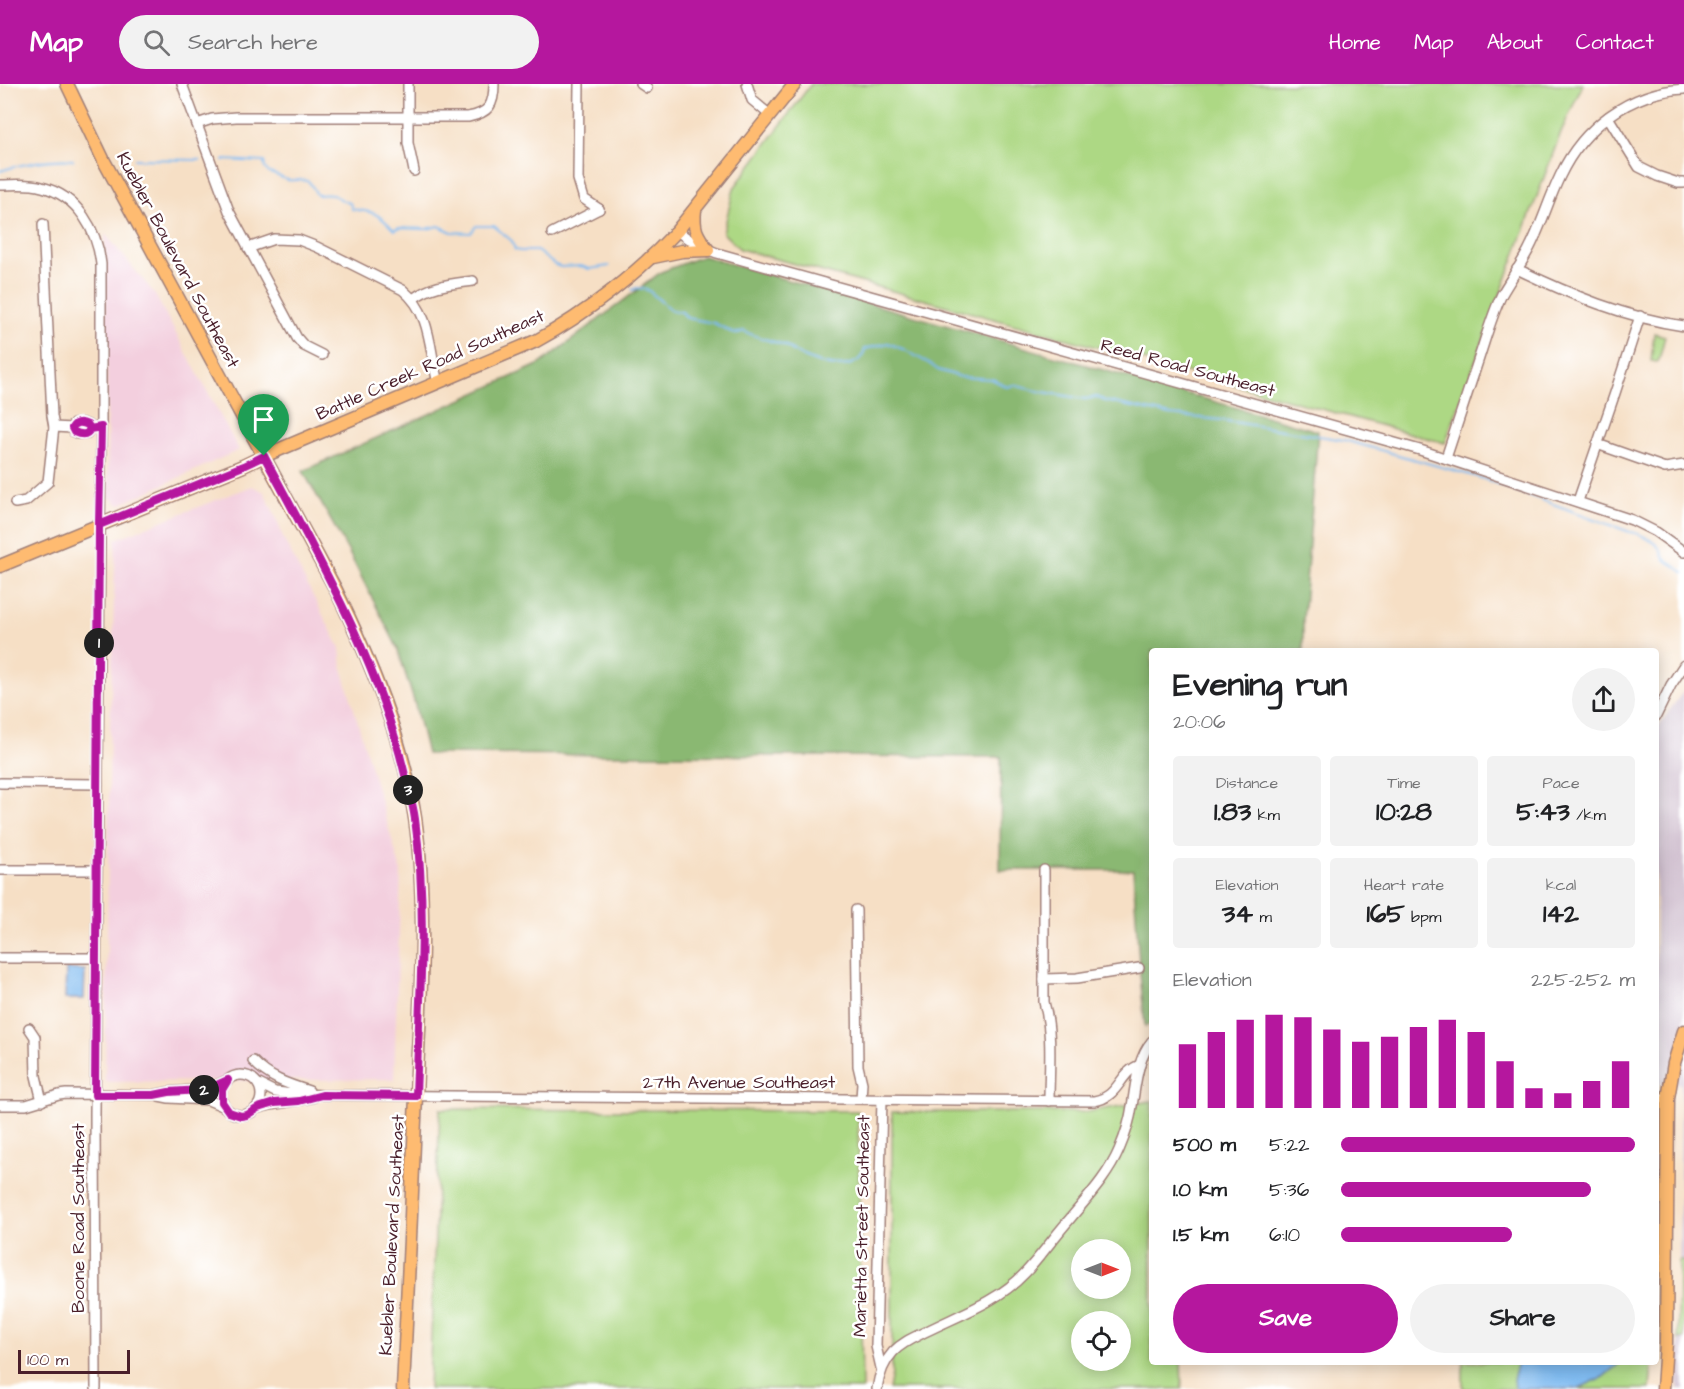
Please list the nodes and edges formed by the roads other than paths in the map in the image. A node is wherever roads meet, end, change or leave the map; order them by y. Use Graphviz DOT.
graph roads {
  1 [pos="67,84"];
  2 [pos="182,84"];
  3 [pos="408,84"];
  4 [pos="494,84"];
  5 [pos="579,84"];
  6 [pos="747,84"];
  7 [pos="795,84"];
  8 [pos="1680,87"];
  9 [pos="770,115"];
  10 [pos="408,117"];
  11 [pos="1608,117"];
  12 [pos="197,124"];
  13 [pos="414,171"];
  14 [pos="1684,183"];
  15 [pos="0,185"];
  16 [pos="696,208"];
  17 [pos="43,224"];
  18 [pos="677,231"];
  19 [pos="552,234"];
  20 [pos="248,248"];
  21 [pos="708,250"];
  22 [pos="651,258"];
  23 [pos="1517,269"];
  24 [pos="473,280"];
  25 [pos="413,299"];
  26 [pos="1640,316"];
  27 [pos="1684,326"];
  28 [pos="322,355"];
  29 [pos="438,383"];
  30 [pos="54,427"];
  31 [pos="101,427"];
  32 [pos="1597,444"];
  33 [pos="264,456"];
  34 [pos="1446,458"];
  35 [pos="1684,465"];
  36 [pos="1578,501"];
  37 [pos="15,503"];
  38 [pos="99,525"];
  39 [pos="1684,552"];
  40 [pos="0,566"];
  41 [pos="1684,665"];
  42 [pos="1659,710"];
  43 [pos="0,783"];
  44 [pos="98,784"];
  45 [pos="0,870"];
  46 [pos="97,870"];
  47 [pos="1044,870"];
  48 [pos="856,910"];
  49 [pos="0,958"];
  50 [pos="96,958"];
  51 [pos="1139,968"];
  52 [pos="1044,979"];
  53 [pos="28,1028"];
  54 [pos="1684,1031"];
  55 [pos="1149,1046"];
  56 [pos="253,1061"];
  57 [pos="1140,1065"];
  58 [pos="228,1080"];
  59 [pos="258,1084"];
  60 [pos="95,1095"];
  61 [pos="154,1095"];
  62 [pos="322,1095"];
  63 [pos="416,1096"];
  64 [pos="1662,1098"];
  65 [pos="861,1099"];
  66 [pos="882,1099"];
  67 [pos="42,1101"];
  68 [pos="1049,1101"];
  69 [pos="0,1105"];
  70 [pos="225,1107"];
  71 [pos="258,1108"];
  72 [pos="882,1368"];
  73 [pos="96,1389"];
  74 [pos="403,1389"];
  75 [pos="877,1389"];
  76 [pos="1663,1389"];
  1 -- 33 [label="main road, Kuebler Boulevard Southeast"];
  2 -- 12 [label="street"];
  3 -- 10 [label="street"];
  4 -- 10 [label="street"];
  5 -- 19 [label="street"];
  6 -- 9 [label="street"];
  7 -- 9 [label="main road, Battle Creek Road Southeast"];
  8 -- 11 [label="street"];
  9 -- 16 [label="main road, Battle Creek Road Southeast"];
  10 -- 12 [label="street"];
  10 -- 13 [label="street"];
  11 -- 14 [label="street"];
  11 -- 23 [label="street"];
  12 -- 20 [label="street"];
  15 -- 31 [label="street, Boone Road Southeast"];
  16 -- 18 [label="main road, Battle Creek Road Southeast"];
  16 -- 21 [label="main road"];
  17 -- 30 [label="street"];
  18 -- 21 [label="street, Reed Road Southeast"];
  18 -- 22 [label="main road, Battle Creek Road Southeast"];
  20 -- 25 [label="street"];
  20 -- 28 [label="street"];
  21 -- 22 [label="main road"];
  21 -- 34 [label="street, Reed Road Southeast"];
  22 -- 29 [label="main road, Battle Creek Road Southeast"];
  23 -- 26 [label="street"];
  23 -- 34 [label="street"];
  24 -- 25 [label="street"];
  25 -- 29 [label="street"];
  26 -- 27 [label="street"];
  26 -- 32 [label="street"];
  29 -- 33 [label="main road, Battle Creek Road Southeast"];
  30 -- 31 [label="street"];
  30 -- 37 [label="street"];
  31 -- 38 [label="street, Boone Road Southeast"];
  32 -- 35 [label="street"];
  32 -- 36 [label="street"];
  33 -- 38 [label="main road, Battle Creek Road Southeast"];
  33 -- 63 [label="main road, Kuebler Boulevard Southeast"];
  34 -- 36 [label="street, Reed Road Southeast"];
  36 -- 39 [label="street, Reed Road Southeast"];
  38 -- 40 [label="main road, Battle Creek Road Southeast"];
  38 -- 44 [label="street, Boone Road Southeast"];
  41 -- 42 [label="street"];
  43 -- 44 [label="street"];
  44 -- 46 [label="street, Boone Road Southeast"];
  45 -- 46 [label="street"];
  46 -- 50 [label="street, Boone Road Southeast"];
  47 -- 52 [label="street"];
  48 -- 65 [label="street, Marietta Street Southeast"];
  49 -- 50 [label="street"];
  50 -- 60 [label="street, Boone Road Southeast"];
  51 -- 52 [label="street"];
  52 -- 68 [label="street"];
  53 -- 67 [label="street"];
  54 -- 64 [label="main road"];
  55 -- 57 [label="street"];
  56 -- 62 [label="street"];
  57 -- 68 [label="street, 27th Avenue Southeast"];
  57 -- 72 [label="street"];
  58 -- 59 [label="street"];
  58 -- 61 [label="street"];
  58 -- 70 [label="street"];
  59 -- 62 [label="street, 27th Avenue Southeast"];
  59 -- 71 [label="street"];
  60 -- 61 [label="street"];
  60 -- 67 [label="street"];
  60 -- 73 [label="street, Boone Road Southeast"];
  61 -- 70 [label="street"];
  62 -- 63 [label="street, 27th Avenue Southeast"];
  62 -- 71 [label="street, 27th Avenue Southeast"];
  63 -- 65 [label="street, 27th Avenue Southeast"];
  63 -- 74 [label="main road, Kuebler Boulevard Southeast"];
  64 -- 76 [label="main road"];
  65 -- 66 [label="street, 27th Avenue Southeast"];
  66 -- 68 [label="street, 27th Avenue Southeast"];
  66 -- 72 [label="street, Marietta Street Southeast"];
  67 -- 69 [label="street"];
  70 -- 71 [label="street"];
  72 -- 75 [label="street, Marietta Street Southeast"];
}
